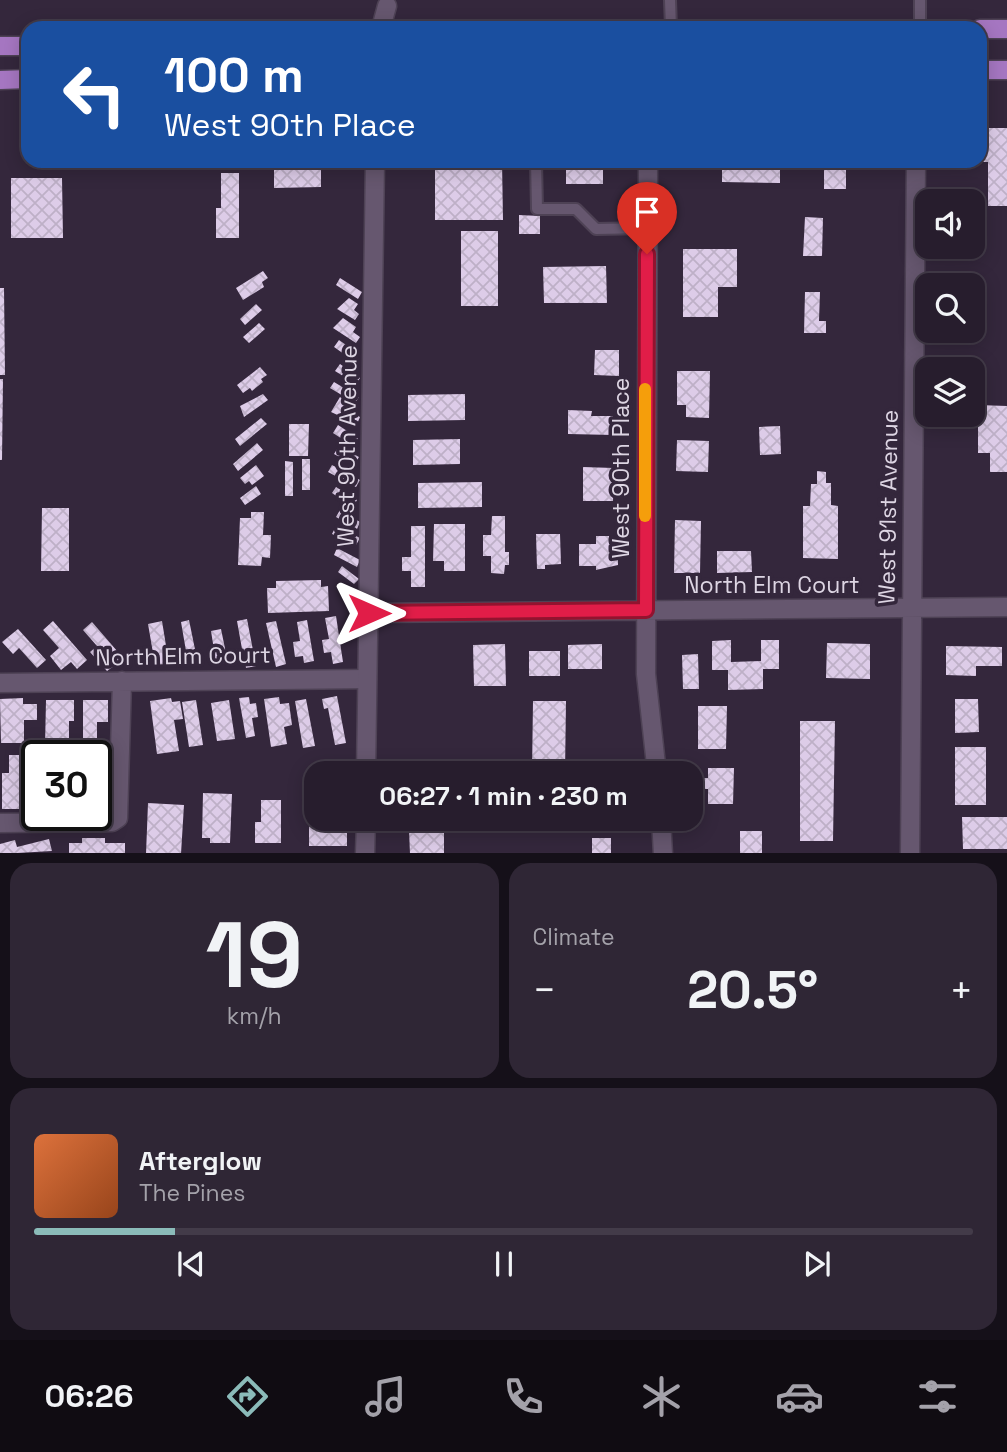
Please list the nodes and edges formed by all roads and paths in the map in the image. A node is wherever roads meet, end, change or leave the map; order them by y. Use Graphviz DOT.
graph roads {
  1 [pos="670,0"];
  2 [pos="920,0"];
  3 [pos="387,6"];
  4 [pos="383,21"];
  5 [pos="671,21"];
  6 [pos="920,21"];
  7 [pos="1007,29"];
  8 [pos="987,30"];
  9 [pos="0,46"];
  10 [pos="21,46"];
  11 [pos="987,70"];
  12 [pos="1007,70"];
  13 [pos="21,79"];
  14 [pos="0,80"];
  15 [pos="375,168"];
  16 [pos="536,168"];
  17 [pos="648,168"];
  18 [pos="916,168"];
  19 [pos="648,228"];
  20 [pos="1007,607"];
  21 [pos="912,608"];
  22 [pos="646,610"];
  23 [pos="369,613"];
  24 [pos="367,678"];
  25 [pos="122,681"];
  26 [pos="0,683"];
  27 [pos="366,761"];
  28 [pos="656,761"];
  29 [pos="0,823"];
  30 [pos="366,831"];
  31 [pos="662,831"];
  32 [pos="365,853"];
  33 [pos="663,853"];
  34 [pos="910,853"];
  1 -- 5 [label="lane"];
  2 -- 6 [label="lane"];
  3 -- 4 [label="street"];
  7 -- 8 [label="main road"];
  9 -- 10 [label="main road"];
  11 -- 12 [label="main road"];
  13 -- 14 [label="main road"];
  15 -- 23 [label="street, West 90th Avenue"];
  16 -- 19 [label="lane"];
  17 -- 19 [label="street, West 90th Place"];
  18 -- 21 [label="street, West 91st Avenue"];
  19 -- 22 [label="street, West 90th Place"];
  20 -- 21 [label="street, North Elm Court"];
  21 -- 22 [label="street, North Elm Court"];
  21 -- 34 [label="street, West 91st Avenue"];
  22 -- 23 [label="street, North Elm Court"];
  22 -- 28 [label="street, West 90th Place"];
  23 -- 24 [label="street, West 90th Avenue"];
  24 -- 25 [label="street, North Elm Court"];
  24 -- 27 [label="street, West 90th Avenue"];
  25 -- 26 [label="street, North Elm Court"];
  25 -- 29 [label="street"];
  30 -- 32 [label="street"];
  31 -- 33 [label="street"];
}
